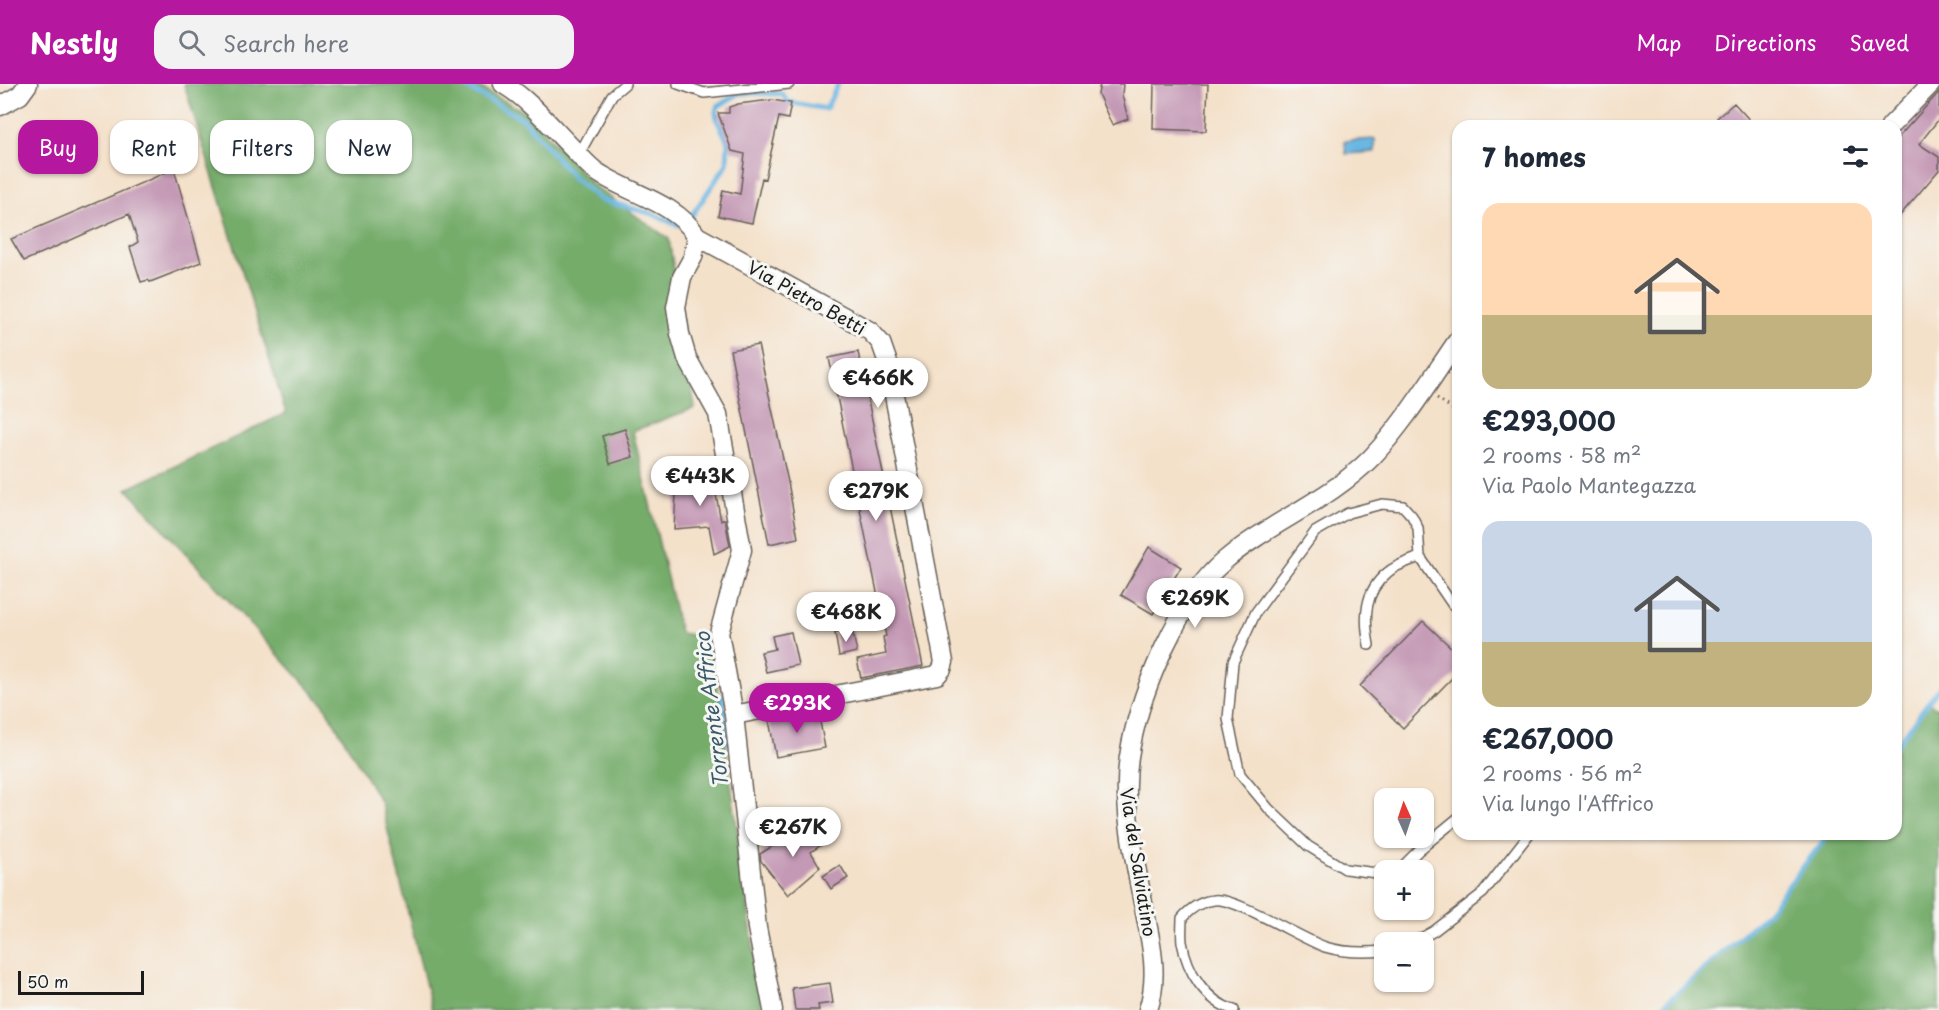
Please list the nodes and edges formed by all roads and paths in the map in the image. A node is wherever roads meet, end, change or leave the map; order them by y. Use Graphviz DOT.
graph roads {
  1 [pos="28,84"];
  2 [pos="502,84"];
  3 [pos="625,84"];
  4 [pos="678,84"];
  5 [pos="789,84"];
  6 [pos="1930,84"];
  7 [pos="0,106"];
  8 [pos="1896,120"];
  9 [pos="579,154"];
  10 [pos="698,236"];
  11 [pos="1452,349"];
  12 [pos="1424,389"];
  13 [pos="1452,409"];
  14 [pos="1420,557"];
  15 [pos="1452,602"];
  16 [pos="1369,645"];
  17 [pos="734,715"];
  18 [pos="1452,823"];
  19 [pos="1524,840"];
  20 [pos="1409,860"];
  21 [pos="1374,873"];
  22 [pos="1432,932"];
  23 [pos="1374,952"];
  24 [pos="773,1010"];
  25 [pos="1148,1010"];
  26 [pos="1234,1010"];
  1 -- 7 [label="street"];
  2 -- 9 [label="street, Via Pietro Betti"];
  3 -- 9 [label="lane"];
  4 -- 5 [label="lane"];
  6 -- 8 [label="street"];
  9 -- 10 [label="street, Via Pietro Betti"];
  10 -- 17 [label="street"];
  10 -- 17 [label="street, Via Pietro Betti"];
  11 -- 12 [label="street, Via del Salviatino"];
  12 -- 13 [label="path"];
  12 -- 25 [label="street, Via del Salviatino"];
  14 -- 15 [label="lane"];
  14 -- 16 [label="lane"];
  14 -- 21 [label="lane"];
  17 -- 24 [label="street"];
  18 -- 20 [label="lane"];
  19 -- 22 [label="lane"];
  23 -- 26 [label="lane"];
}
